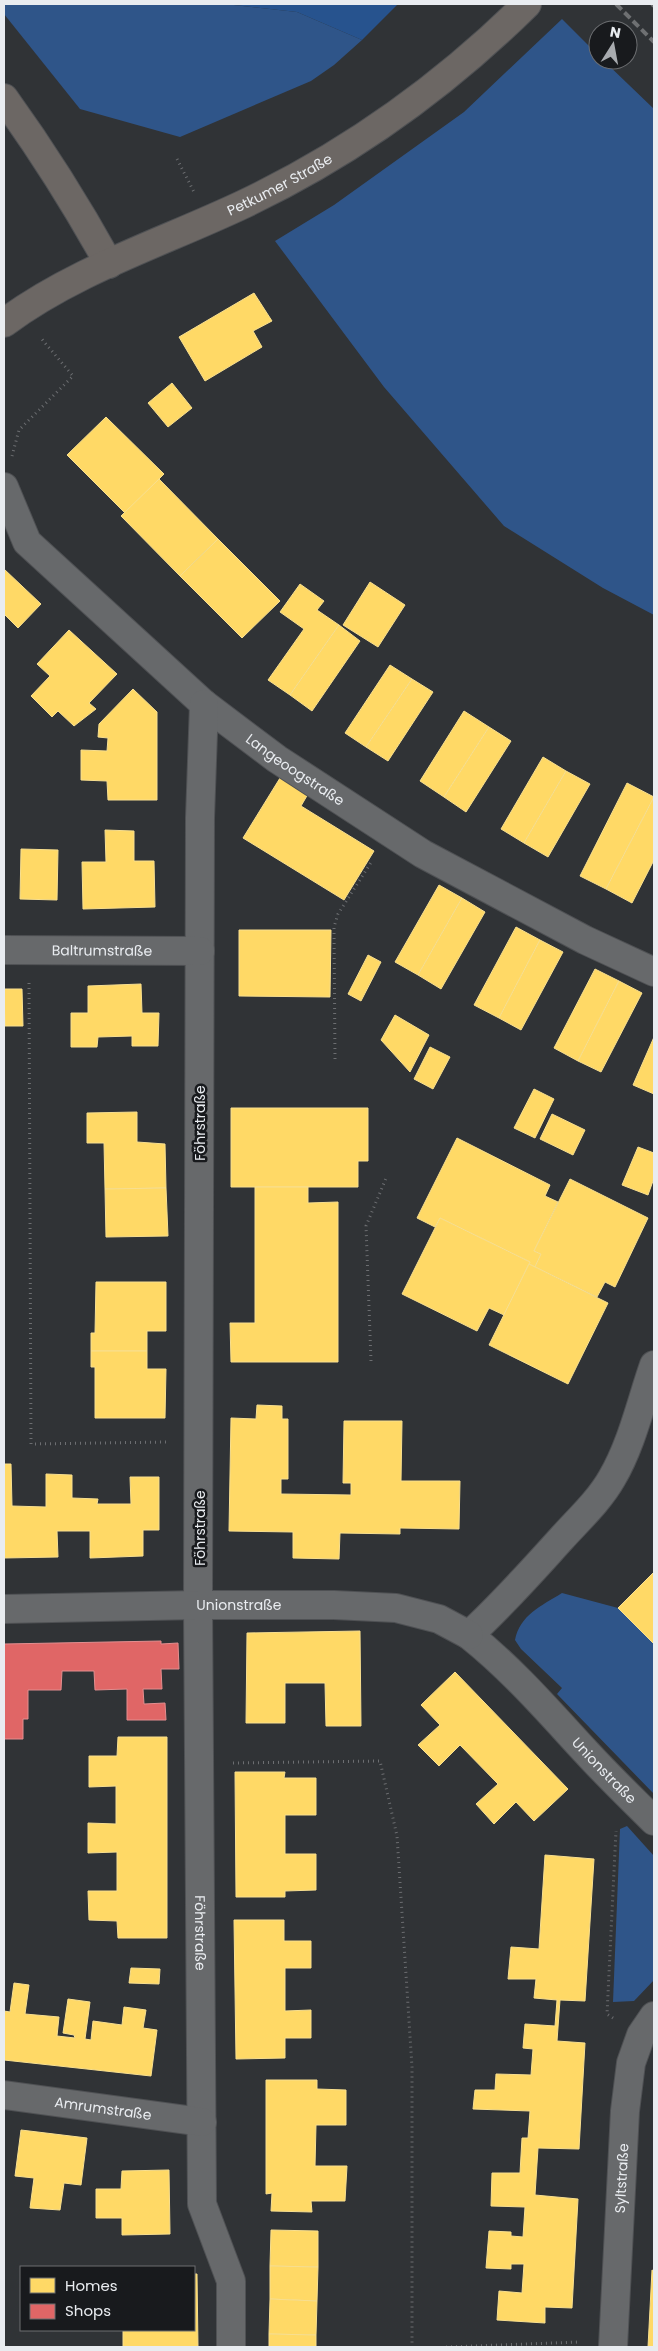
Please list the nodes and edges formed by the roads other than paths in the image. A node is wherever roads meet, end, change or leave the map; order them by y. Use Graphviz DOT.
graph roads {
  1 [pos="528,4"];
  2 [pos="4,98"];
  3 [pos="109,264"];
  4 [pos="11,318"];
  5 [pos="4,487"];
  6 [pos="204,704"];
  7 [pos="16,950"];
  8 [pos="200,951"];
  9 [pos="654,972"];
  10 [pos="654,1365"];
  11 [pos="198,1605"];
  12 [pos="4,1610"];
  13 [pos="469,1634"];
  14 [pos="654,1821"];
  15 [pos="648,2025"];
  16 [pos="4,2095"];
  17 [pos="202,2122"];
  18 [pos="614,2345"];
  19 [pos="231,2347"];
  1 -- 3 [label="main road, Petkumer Straße"];
  2 -- 3 [label="main road"];
  3 -- 4 [label="main road, Petkumer Straße"];
  5 -- 6 [label="street, Langeoogstraße"];
  6 -- 8 [label="street, Föhrstraße"];
  6 -- 9 [label="street, Langeoogstraße"];
  7 -- 8 [label="street, Baltrumstraße"];
  8 -- 11 [label="street, Föhrstraße"];
  10 -- 13 [label="street"];
  11 -- 12 [label="street, Unionstraße"];
  11 -- 13 [label="street, Unionstraße"];
  11 -- 17 [label="street, Föhrstraße"];
  13 -- 14 [label="street, Unionstraße"];
  15 -- 18 [label="street, Syltstraße"];
  16 -- 17 [label="street, Amrumstraße"];
  17 -- 19 [label="street, Föhrstraße"];
}
